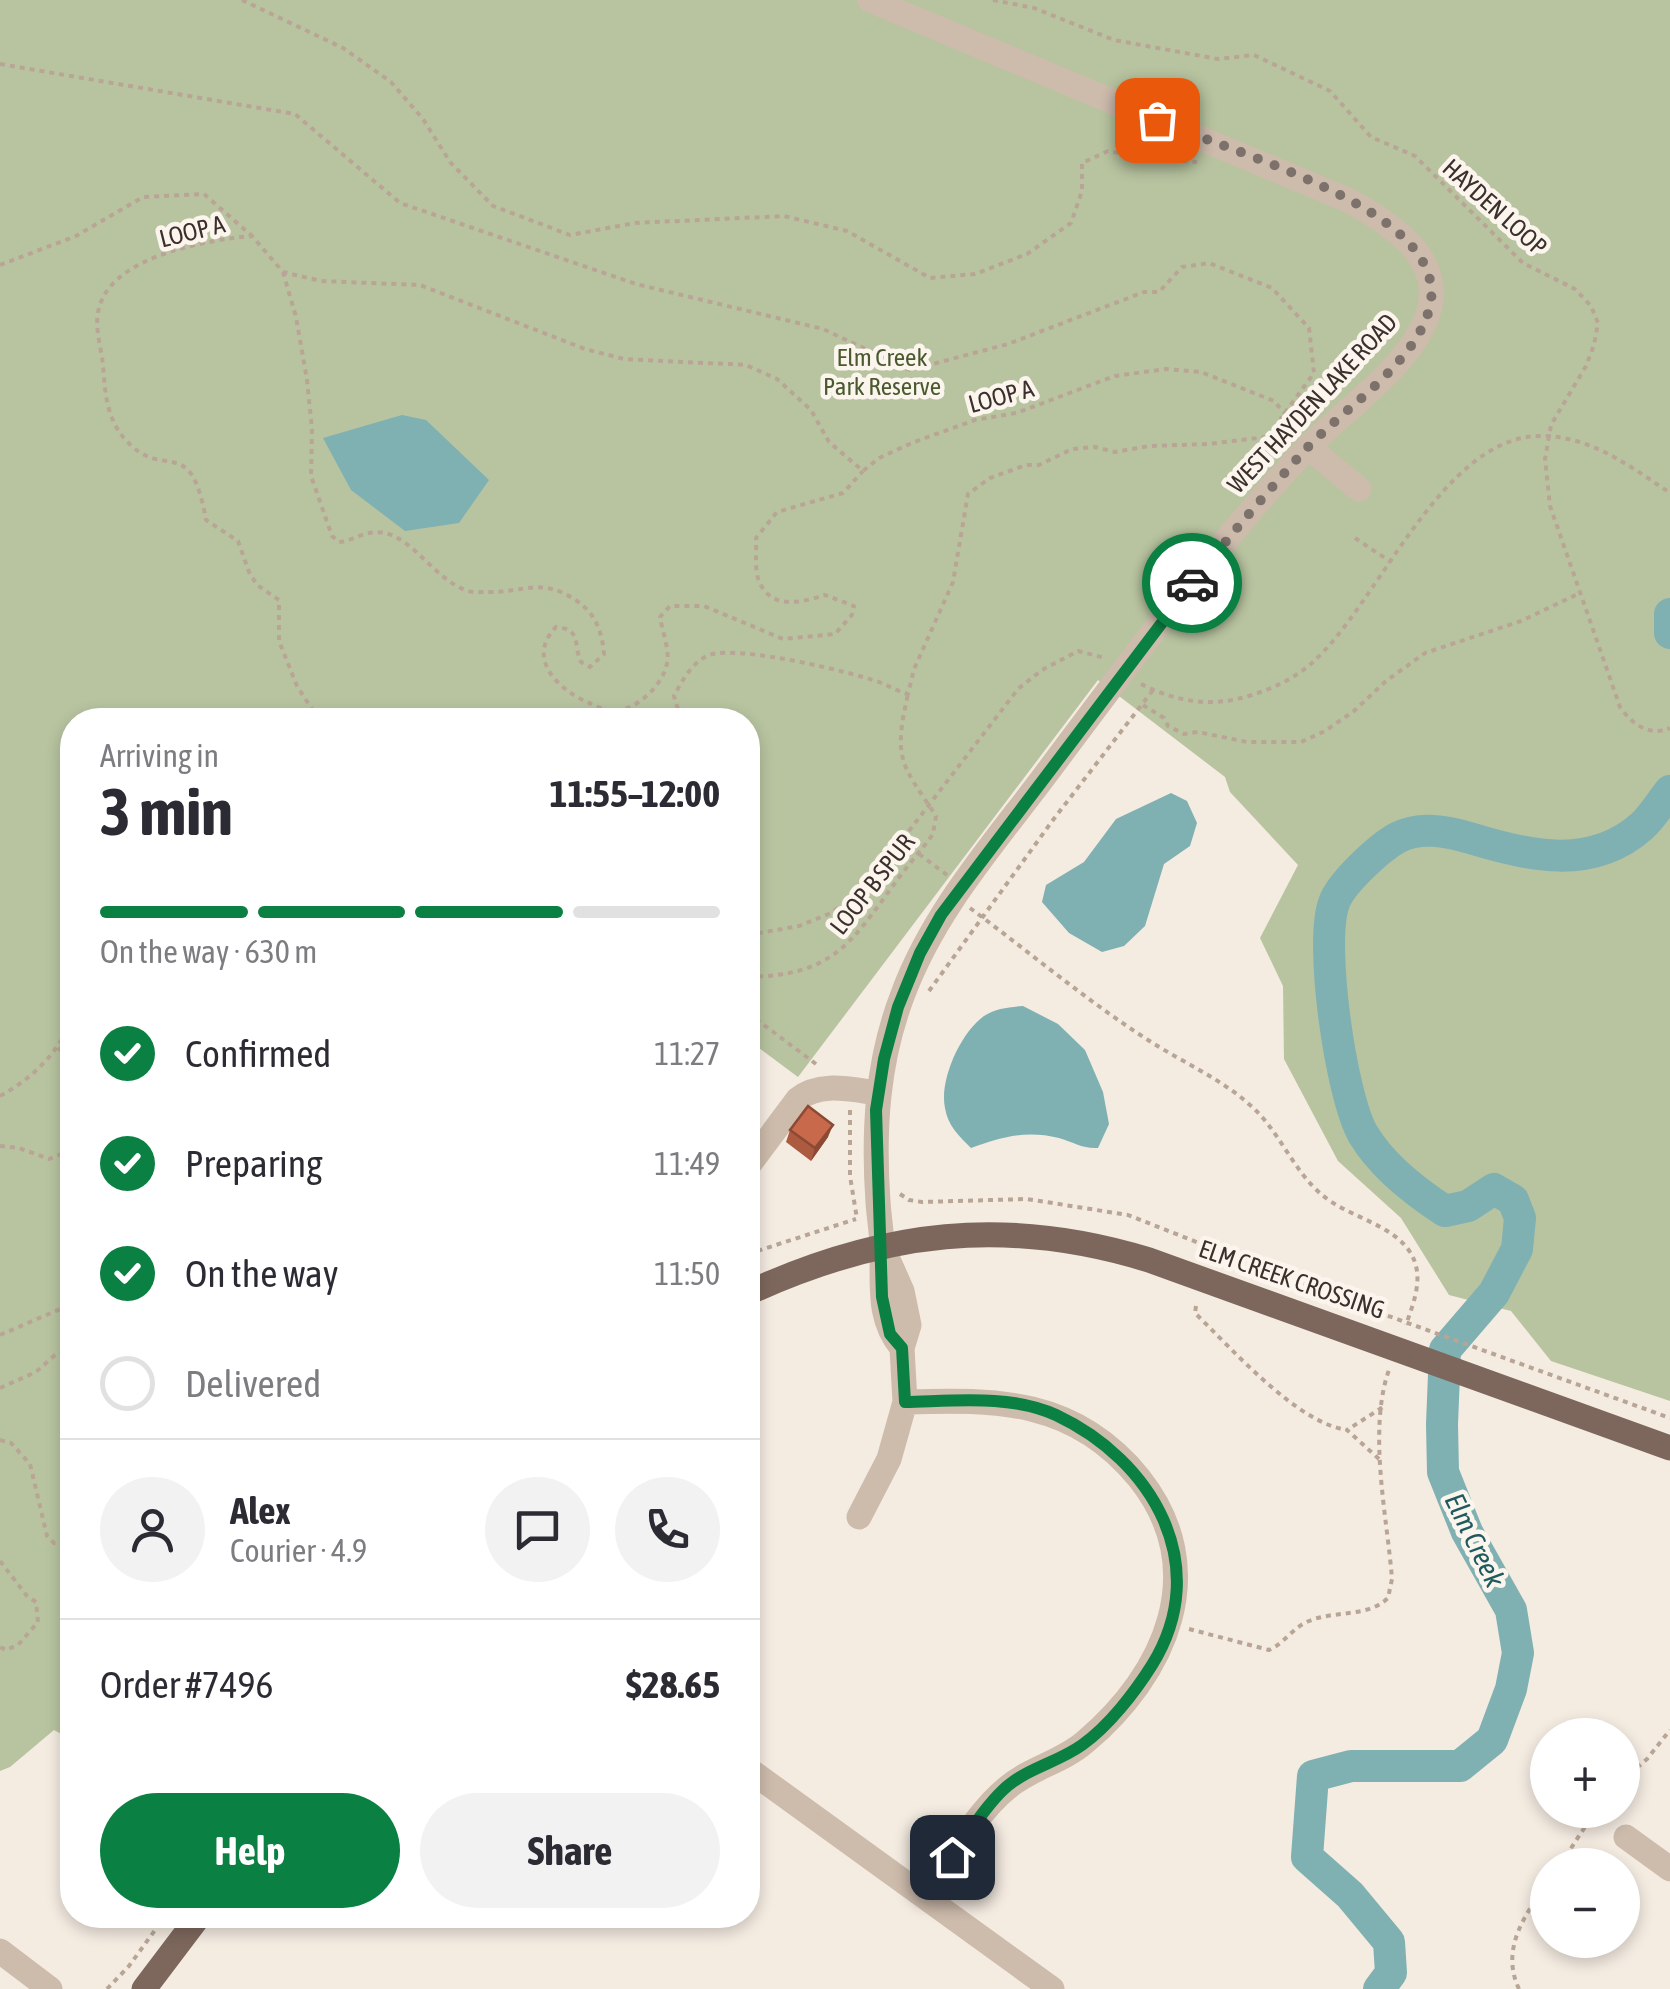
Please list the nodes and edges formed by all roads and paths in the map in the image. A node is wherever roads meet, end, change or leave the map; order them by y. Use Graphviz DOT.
graph roads {
  1 [pos="242,0"];
  2 [pos="870,0"];
  3 [pos="993,0"];
  4 [pos="0,64"];
  5 [pos="1202,162"];
  6 [pos="252,236"];
  7 [pos="0,265"];
  8 [pos="283,272"];
  9 [pos="1285,413"];
  10 [pos="1549,436"];
  11 [pos="1311,437"];
  12 [pos="863,470"];
  13 [pos="1359,489"];
  14 [pos="1670,493"];
  15 [pos="1355,538"];
  16 [pos="1391,562"];
  17 [pos="1580,593"];
  18 [pos="1115,664"];
  19 [pos="1130,677"];
  20 [pos="1153,690"];
  21 [pos="908,694"];
  22 [pos="1144,705"];
  23 [pos="312,708"];
  24 [pos="603,708"];
  25 [pos="622,708"];
  26 [pos="678,708"];
  27 [pos="1670,728"];
  28 [pos="928,805"];
  29 [pos="918,853"];
  30 [pos="964,885"];
  31 [pos="760,933"];
  32 [pos="760,977"];
  33 [pos="924,1001"];
  34 [pos="60,1044"];
  35 [pos="58,1048"];
  36 [pos="878,1092"];
  37 [pos="0,1096"];
  38 [pos="0,1146"];
  39 [pos="760,1150"];
  40 [pos="60,1155"];
  41 [pos="898,1187"];
  42 [pos="909,1200"];
  43 [pos="906,1209"];
  44 [pos="860,1218"];
  45 [pos="882,1246"];
  46 [pos="760,1249"];
  47 [pos="760,1289"];
  48 [pos="1196,1306"];
  49 [pos="60,1309"];
  50 [pos="0,1335"];
  51 [pos="60,1354"];
  52 [pos="0,1388"];
  53 [pos="905,1402"];
  54 [pos="1382,1406"];
  55 [pos="1670,1418"];
  56 [pos="1348,1430"];
  57 [pos="0,1440"];
  58 [pos="1670,1448"];
  59 [pos="1380,1460"];
  60 [pos="859,1517"];
  61 [pos="60,1544"];
  62 [pos="0,1561"];
  63 [pos="0,1648"];
  64 [pos="1670,1730"];
  65 [pos="1640,1765"];
  66 [pos="760,1778"];
  67 [pos="1626,1837"];
  68 [pos="1670,1869"];
  69 [pos="924,1896"];
  70 [pos="1530,1908"];
  71 [pos="156,1928"];
  72 [pos="190,1928"];
  73 [pos="0,1951"];
  74 [pos="50,1989"];
  75 [pos="107,1989"];
  76 [pos="144,1989"];
  77 [pos="1052,1989"];
  78 [pos="1518,1989"];
  1 -- 5 [label="path"];
  2 -- 11 [label="street, WEST HAYDEN LAKE ROAD"];
  3 -- 10 [label="path, HAYDEN LOOP"];
  4 -- 9 [label="path"];
  6 -- 7 [label="path"];
  6 -- 8 [label="path, LOOP A"];
  6 -- 23 [label="path, LOOP A"];
  8 -- 12 [label="path"];
  8 -- 24 [label="path, LOOP A"];
  9 -- 11 [label="path, LOOP A"];
  9 -- 12 [label="path, LOOP A"];
  10 -- 14 [label="path"];
  10 -- 16 [label="path"];
  10 -- 17 [label="path, HAYDEN LOOP"];
  11 -- 13 [label="street"];
  11 -- 21 [label="path"];
  11 -- 30 [label="street, WEST HAYDEN LAKE ROAD"];
  12 -- 25 [label="path, LOOP A"];
  15 -- 16 [label="path"];
  16 -- 20 [label="path"];
  17 -- 22 [label="path"];
  17 -- 27 [label="path, HAYDEN LOOP"];
  18 -- 28 [label="path"];
  19 -- 20 [label="path"];
  20 -- 22 [label="path"];
  21 -- 26 [label="path"];
  21 -- 28 [label="path"];
  22 -- 33 [label="path"];
  28 -- 29 [label="path, LOOP B SPUR"];
  28 -- 31 [label="path"];
  29 -- 30 [label="path"];
  29 -- 32 [label="path, LOOP B SPUR"];
  30 -- 36 [label="street, WEST HAYDEN LAKE ROAD"];
  34 -- 35 [label="path"];
  35 -- 37 [label="path"];
  36 -- 39 [label="street"];
  36 -- 45 [label="street, WEST HAYDEN LAKE ROAD"];
  38 -- 40 [label="path"];
  41 -- 42 [label="path"];
  42 -- 43 [label="path"];
  42 -- 55 [label="path"];
  44 -- 46 [label="path"];
  45 -- 47 [label="main road"];
  45 -- 53 [label="street, WEST HAYDEN LAKE ROAD"];
  45 -- 58 [label="main road, ELM CREEK CROSSING"];
  48 -- 56 [label="path"];
  49 -- 50 [label="path"];
  51 -- 52 [label="path"];
  53 -- 60 [label="street, WEST HAYDEN LAKE ROAD"];
  53 -- 69 [label="street"];
  54 -- 56 [label="path"];
  56 -- 59 [label="path"];
  57 -- 61 [label="path"];
  62 -- 63 [label="path"];
  64 -- 65 [label="path"];
  66 -- 69 [label="street"];
  67 -- 68 [label="street"];
  69 -- 77 [label="street"];
  70 -- 78 [label="path"];
  71 -- 75 [label="path"];
  72 -- 76 [label="main road"];
  73 -- 74 [label="street"];
}
